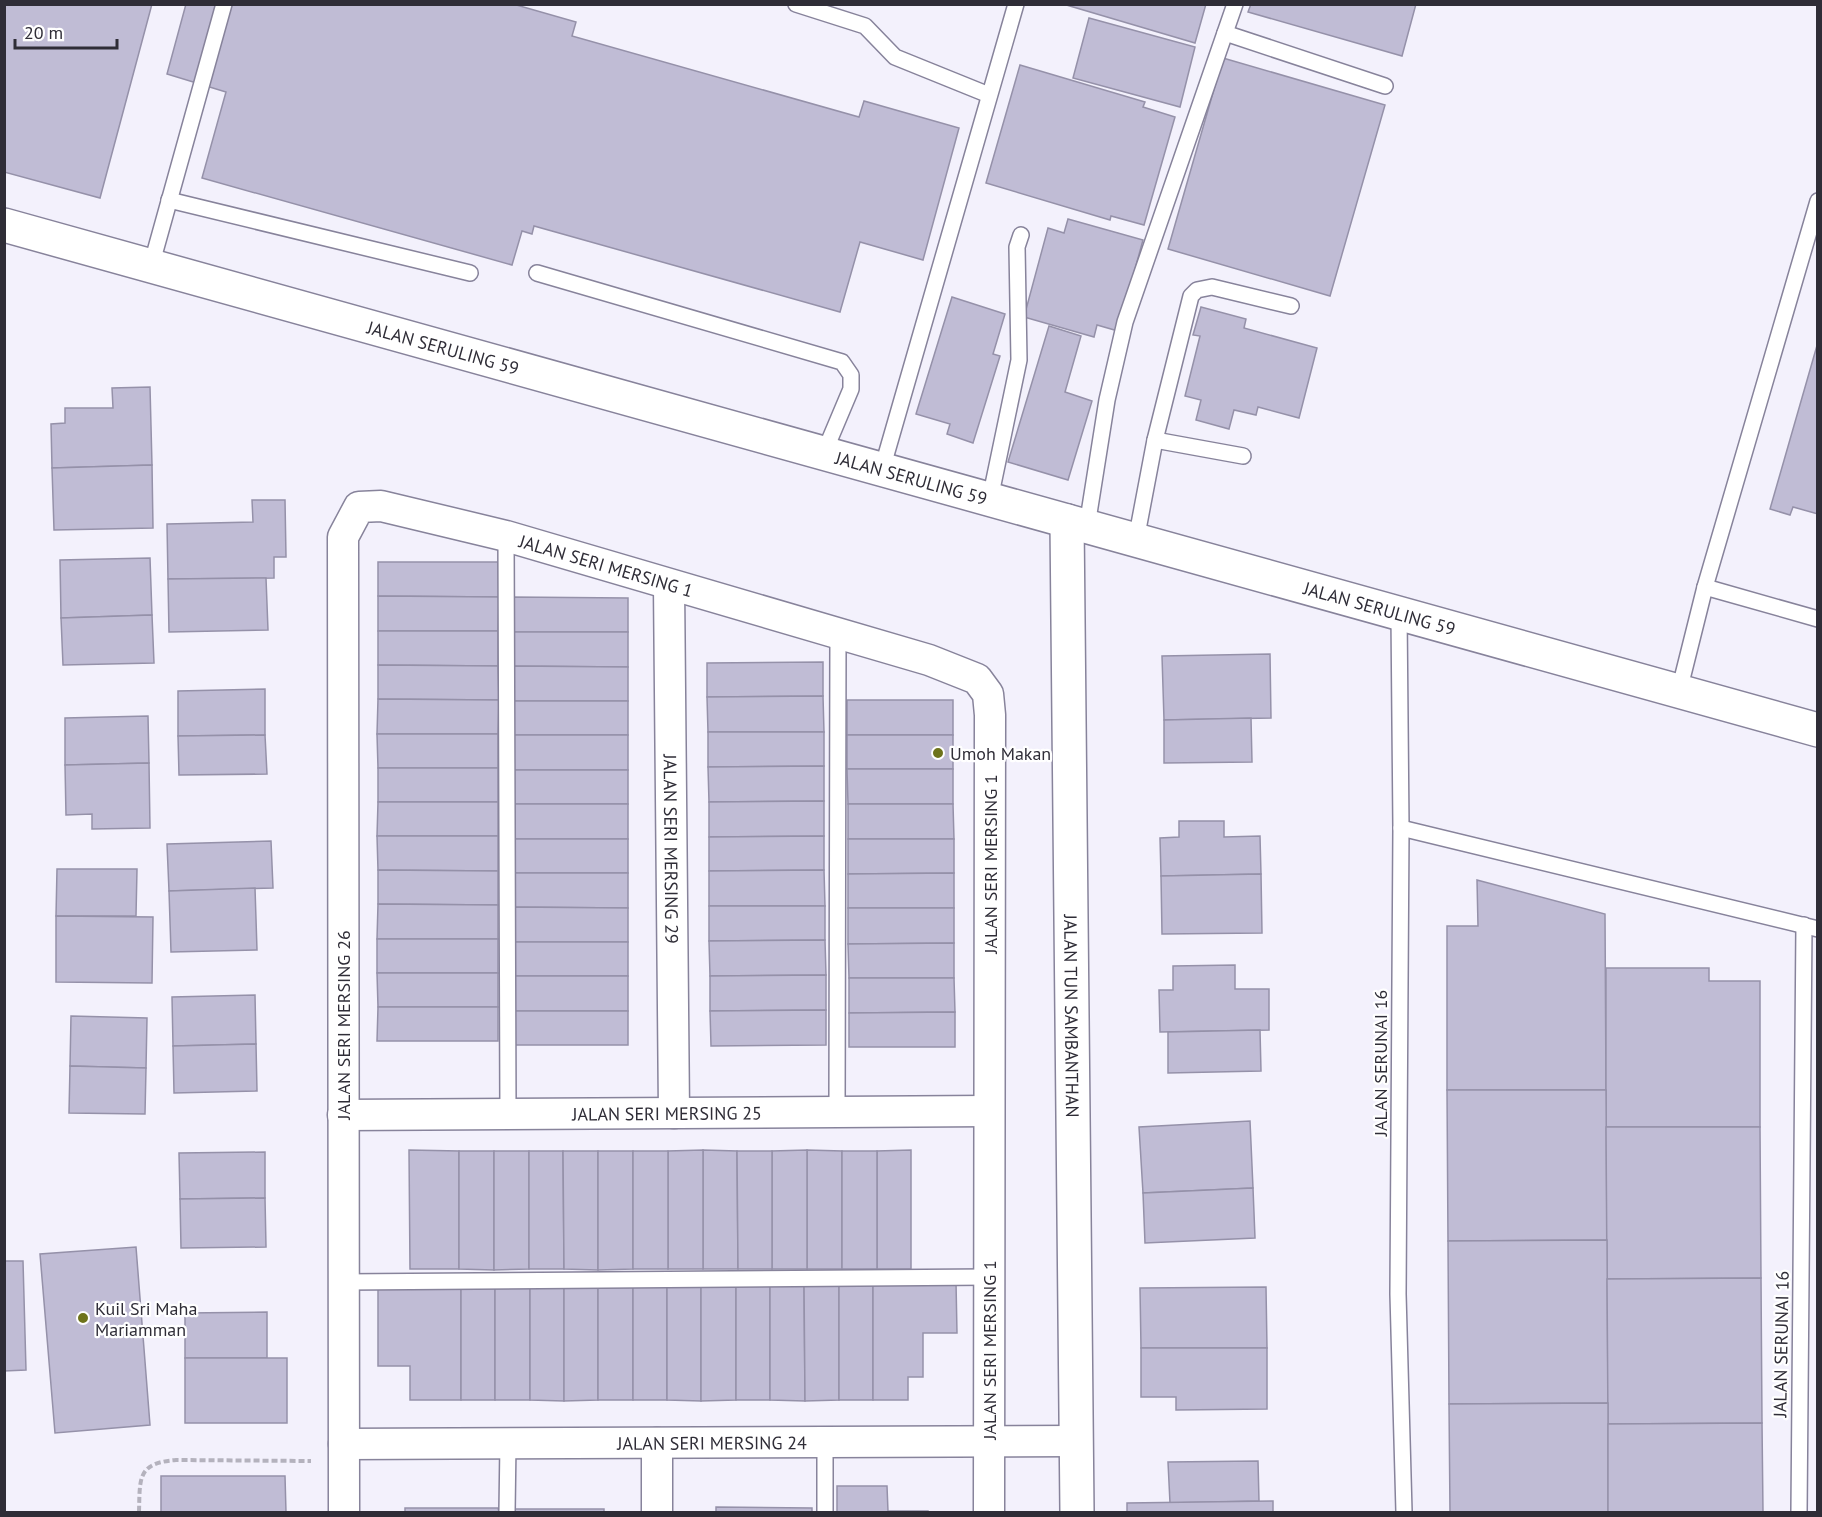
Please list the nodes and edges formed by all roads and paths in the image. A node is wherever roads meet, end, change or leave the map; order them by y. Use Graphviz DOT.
graph roads {
  1 [pos="224,4"];
  2 [pos="796,4"];
  3 [pos="1016,4"];
  4 [pos="1235,4"];
  5 [pos="1225,33"];
  6 [pos="1384,86"];
  7 [pos="989,95"];
  8 [pos="169,200"];
  9 [pos="1818,201"];
  10 [pos="4,225"];
  11 [pos="1021,235"];
  12 [pos="151,266"];
  13 [pos="470,273"];
  14 [pos="537,273"];
  15 [pos="1291,306"];
  16 [pos="1155,440"];
  17 [pos="824,453"];
  18 [pos="1243,456"];
  19 [pos="882,469"];
  20 [pos="990,499"];
  21 [pos="1077,524"];
  22 [pos="506,536"];
  23 [pos="343,537"];
  24 [pos="1136,540"];
  25 [pos="669,585"];
  26 [pos="1705,587"];
  27 [pos="1399,613"];
  28 [pos="1818,619"];
  29 [pos="838,634"];
  30 [pos="1679,691"];
  31 [pos="1818,729"];
  32 [pos="1401,828"];
  33 [pos="1811,927"];
  34 [pos="989,1111"];
  35 [pos="837,1112"];
  36 [pos="674,1113"];
  37 [pos="508,1114"];
  38 [pos="343,1115"];
  39 [pos="989,1277"];
  40 [pos="344,1281"];
  41 [pos="1014,1441"];
  42 [pos="1077,1441"];
  43 [pos="825,1442"];
  44 [pos="507,1443"];
  45 [pos="657,1443"];
  46 [pos="344,1452"];
  47 [pos="139,1512"];
  48 [pos="344,1512"];
  49 [pos="507,1512"];
  50 [pos="657,1512"];
  51 [pos="825,1512"];
  52 [pos="989,1512"];
  53 [pos="1077,1512"];
  54 [pos="1404,1512"];
  55 [pos="1799,1512"];
  1 -- 8 [label="lane"];
  2 -- 7 [label="lane"];
  3 -- 7 [label="lane"];
  4 -- 5 [label="lane"];
  5 -- 6 [label="lane"];
  5 -- 21 [label="lane"];
  7 -- 19 [label="lane"];
  8 -- 12 [label="lane"];
  8 -- 13 [label="lane"];
  9 -- 26 [label="lane"];
  10 -- 12 [label="main road, JALAN SERULING 59"];
  11 -- 20 [label="lane"];
  12 -- 17 [label="main road, JALAN SERULING 59"];
  14 -- 17 [label="lane"];
  15 -- 16 [label="lane"];
  16 -- 18 [label="lane"];
  16 -- 24 [label="lane"];
  17 -- 19 [label="main road, JALAN SERULING 59"];
  19 -- 20 [label="main road, JALAN SERULING 59"];
  20 -- 21 [label="main road, JALAN SERULING 59"];
  21 -- 24 [label="main road, JALAN SERULING 59"];
  21 -- 42 [label="main road, JALAN TUN SAMBANTHAN"];
  22 -- 23 [label="street, JALAN SERI MERSING 1"];
  22 -- 25 [label="street, JALAN SERI MERSING 1"];
  22 -- 37 [label="lane"];
  23 -- 38 [label="street, JALAN SERI MERSING 26"];
  24 -- 27 [label="main road, JALAN SERULING 59"];
  25 -- 29 [label="street, JALAN SERI MERSING 1"];
  25 -- 36 [label="street, JALAN SERI MERSING 29"];
  26 -- 28 [label="lane"];
  26 -- 30 [label="lane"];
  27 -- 30 [label="main road, JALAN SERULING 59"];
  27 -- 32 [label="lane, JALAN SERUNAI 16"];
  29 -- 34 [label="street, JALAN SERI MERSING 1"];
  29 -- 35 [label="lane"];
  30 -- 31 [label="main road, JALAN SERULING 59"];
  32 -- 33 [label="lane"];
  32 -- 54 [label="lane, JALAN SERUNAI 16"];
  33 -- 55 [label="lane, JALAN SERUNAI 16"];
  34 -- 35 [label="street, JALAN SERI MERSING 25"];
  34 -- 39 [label="street, JALAN SERI MERSING 1"];
  35 -- 36 [label="street, JALAN SERI MERSING 25"];
  36 -- 37 [label="street, JALAN SERI MERSING 25"];
  37 -- 38 [label="street, JALAN SERI MERSING 25"];
  38 -- 40 [label="street, JALAN SERI MERSING 26"];
  39 -- 40 [label="lane"];
  39 -- 41 [label="street, JALAN SERI MERSING 1"];
  40 -- 46 [label="street, JALAN SERI MERSING 26"];
  41 -- 42 [label="street, JALAN SERI MERSING 24"];
  41 -- 43 [label="street, JALAN SERI MERSING 24"];
  41 -- 52 [label="street, JALAN SERI MERSING 1"];
  42 -- 53 [label="main road, JALAN TUN SAMBANTHAN"];
  43 -- 45 [label="street, JALAN SERI MERSING 24"];
  43 -- 51 [label="lane"];
  44 -- 45 [label="street, JALAN SERI MERSING 24"];
  44 -- 46 [label="street, JALAN SERI MERSING 24"];
  44 -- 49 [label="lane"];
  45 -- 50 [label="street"];
  46 -- 47 [label="path"];
  46 -- 48 [label="street, JALAN SERI MERSING 26"];
}
